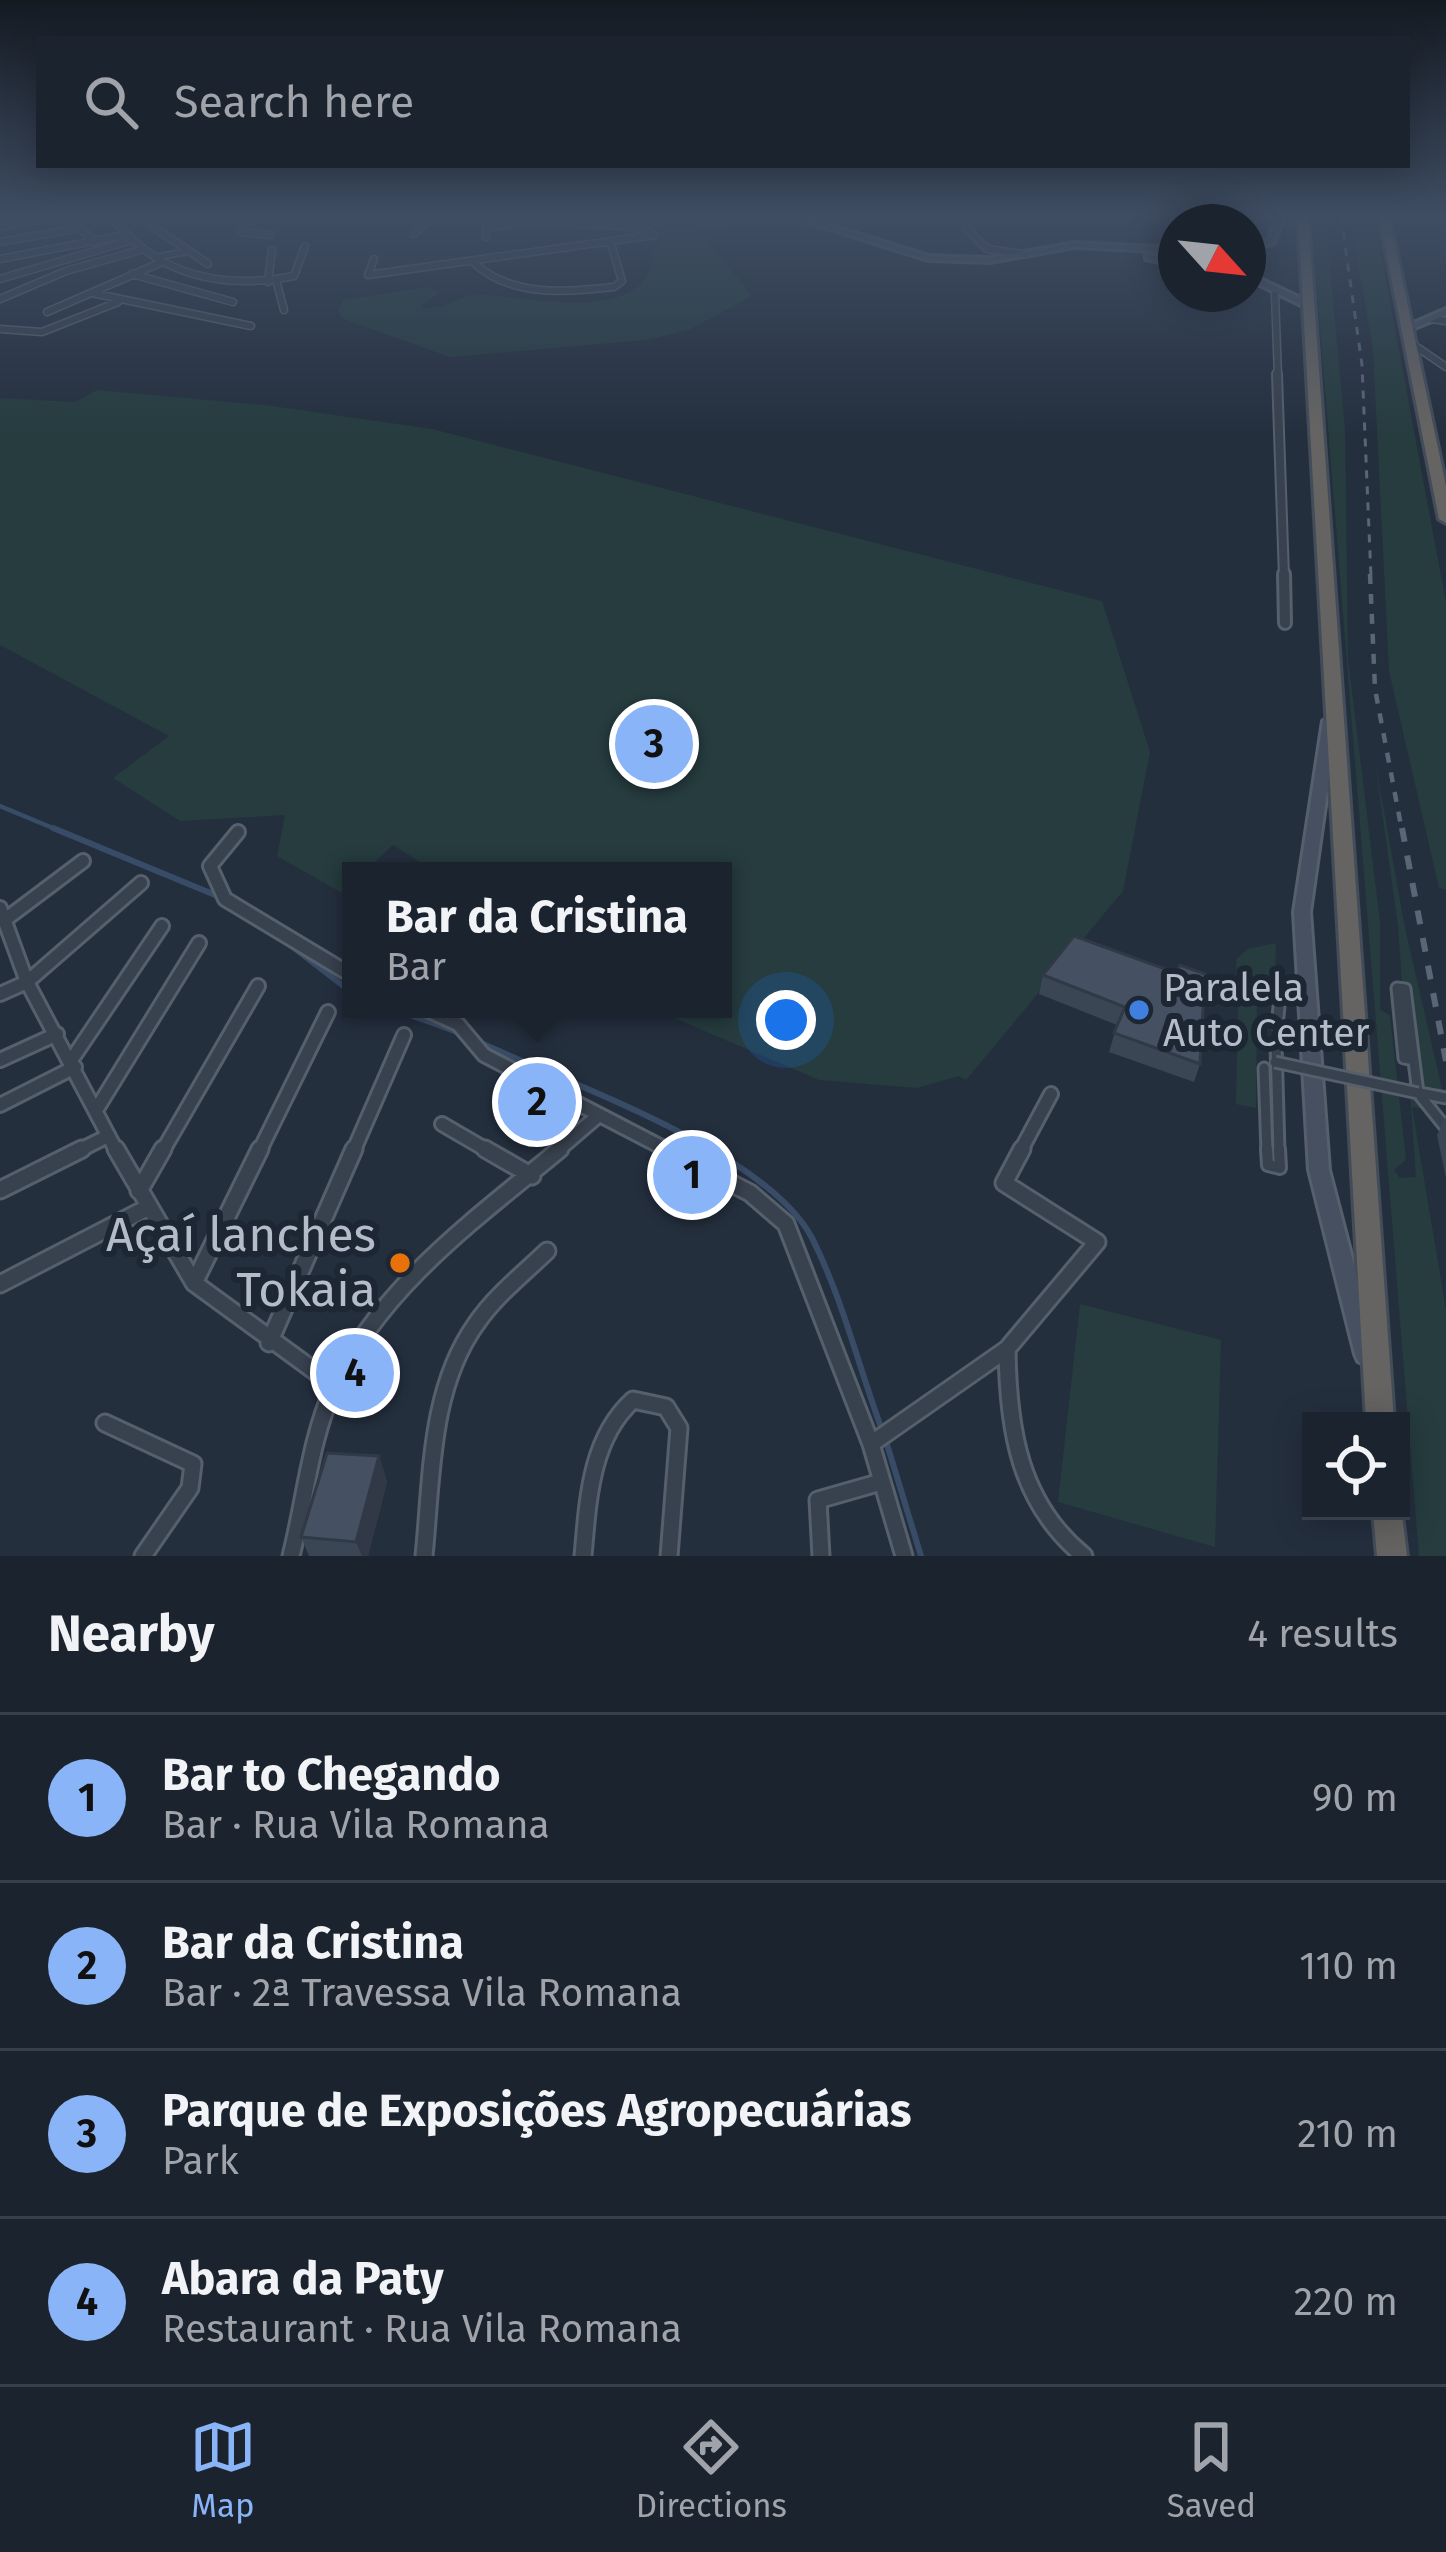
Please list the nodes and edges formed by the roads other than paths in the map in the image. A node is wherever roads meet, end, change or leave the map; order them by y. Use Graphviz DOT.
graph roads {
  1 [pos="101,289"];
  2 [pos="184,289"];
  3 [pos="275,289"];
  4 [pos="1269,289"];
  5 [pos="1307,289"];
  6 [pos="1399,289"];
  7 [pos="92,293"];
  8 [pos="1278,294"];
  9 [pos="121,301"];
  10 [pos="233,302"];
  11 [pos="1308,305"];
  12 [pos="284,310"];
  13 [pos="1404,310"];
  14 [pos="47,312"];
  15 [pos="1446,316"];
  16 [pos="1430,319"];
  17 [pos="251,326"];
  18 [pos="0,329"];
  19 [pos="1408,334"];
  20 [pos="1444,366"];
  21 [pos="1414,367"];
  22 [pos="1445,513"];
  23 [pos="1285,623"];
  24 [pos="1334,694"];
  25 [pos="238,832"];
  26 [pos="83,861"];
  27 [pos="141,883"];
  28 [pos="4,922"];
  29 [pos="162,926"];
  30 [pos="199,943"];
  31 [pos="342,970"];
  32 [pos="27,982"];
  33 [pos="258,986"];
  34 [pos="0,994"];
  35 [pos="1279,1007"];
  36 [pos="328,1012"];
  37 [pos="1404,1012"];
  38 [pos="445,1018"];
  39 [pos="1277,1025"];
  40 [pos="57,1034"];
  41 [pos="404,1035"];
  42 [pos="1276,1044"];
  43 [pos="0,1060"];
  44 [pos="73,1063"];
  45 [pos="1269,1065"];
  46 [pos="1418,1093"];
  47 [pos="1051,1094"];
  48 [pos="1446,1097"];
  49 [pos="0,1105"];
  50 [pos="98,1106"];
  51 [pos="599,1115"];
  52 [pos="442,1124"];
  53 [pos="1446,1128"];
  54 [pos="108,1136"];
  55 [pos="532,1176"];
  56 [pos="0,1190"];
  57 [pos="139,1191"];
  58 [pos="147,1208"];
  59 [pos="547,1251"];
  60 [pos="194,1283"];
  61 [pos="0,1284"];
  62 [pos="269,1343"];
  63 [pos="1007,1348"];
  64 [pos="335,1386"];
  65 [pos="1378,1412"];
  66 [pos="1380,1412"];
  67 [pos="105,1423"];
  68 [pos="876,1441"];
  69 [pos="881,1482"];
  70 [pos="1389,1520"];
  71 [pos="142,1556"];
  72 [pos="291,1556"];
  73 [pos="424,1556"];
  74 [pos="583,1556"];
  75 [pos="669,1556"];
  76 [pos="821,1556"];
  77 [pos="904,1556"];
  78 [pos="1084,1556"];
  79 [pos="1392,1556"];
  1 -- 7 [label="street"];
  2 -- 10 [label="street"];
  3 -- 12 [label="street"];
  4 -- 8 [label="main road"];
  5 -- 11 [label="highway"];
  6 -- 13 [label="highway"];
  7 -- 9 [label="street"];
  7 -- 14 [label="street"];
  8 -- 11 [label="main road"];
  8 -- 23 [label="street"];
  9 -- 17 [label="street"];
  9 -- 18 [label="street"];
  11 -- 24 [label="highway"];
  13 -- 16 [label="main road"];
  13 -- 19 [label="highway"];
  15 -- 16 [label="main road"];
  16 -- 19 [label="main road"];
  19 -- 20 [label="street"];
  19 -- 21 [label="highway"];
  20 -- 21 [label="street"];
  21 -- 22 [label="highway"];
  24 -- 65 [label="main road"];
  24 -- 66 [label="highway"];
  25 -- 31 [label="street"];
  26 -- 28 [label="street"];
  27 -- 32 [label="street"];
  28 -- 32 [label="street"];
  29 -- 44 [label="street"];
  30 -- 50 [label="street"];
  32 -- 34 [label="street"];
  32 -- 40 [label="street"];
  33 -- 57 [label="street"];
  35 -- 39 [label="street"];
  36 -- 60 [label="street"];
  37 -- 46 [label="street"];
  38 -- 51 [label="street"];
  40 -- 43 [label="street"];
  40 -- 44 [label="street"];
  41 -- 62 [label="street"];
  42 -- 45 [label="street"];
  44 -- 49 [label="street"];
  44 -- 50 [label="street"];
  45 -- 45 [label="street"];
  45 -- 46 [label="street, bridge"];
  46 -- 48 [label="street"];
  46 -- 53 [label="street"];
  47 -- 63 [label="street"];
  50 -- 54 [label="street"];
  51 -- 55 [label="street"];
  51 -- 68 [label="street"];
  52 -- 55 [label="street"];
  54 -- 56 [label="street"];
  54 -- 57 [label="street"];
  55 -- 64 [label="street"];
  57 -- 58 [label="street"];
  58 -- 60 [label="street"];
  58 -- 61 [label="street"];
  59 -- 73 [label="street"];
  60 -- 62 [label="street"];
  62 -- 64 [label="street"];
  63 -- 68 [label="street"];
  63 -- 78 [label="street"];
  64 -- 72 [label="street"];
  67 -- 71 [label="street"];
  68 -- 69 [label="street"];
  69 -- 76 [label="street"];
  69 -- 77 [label="street"];
  70 -- 79 [label="highway"];
  74 -- 75 [label="street"];
}
